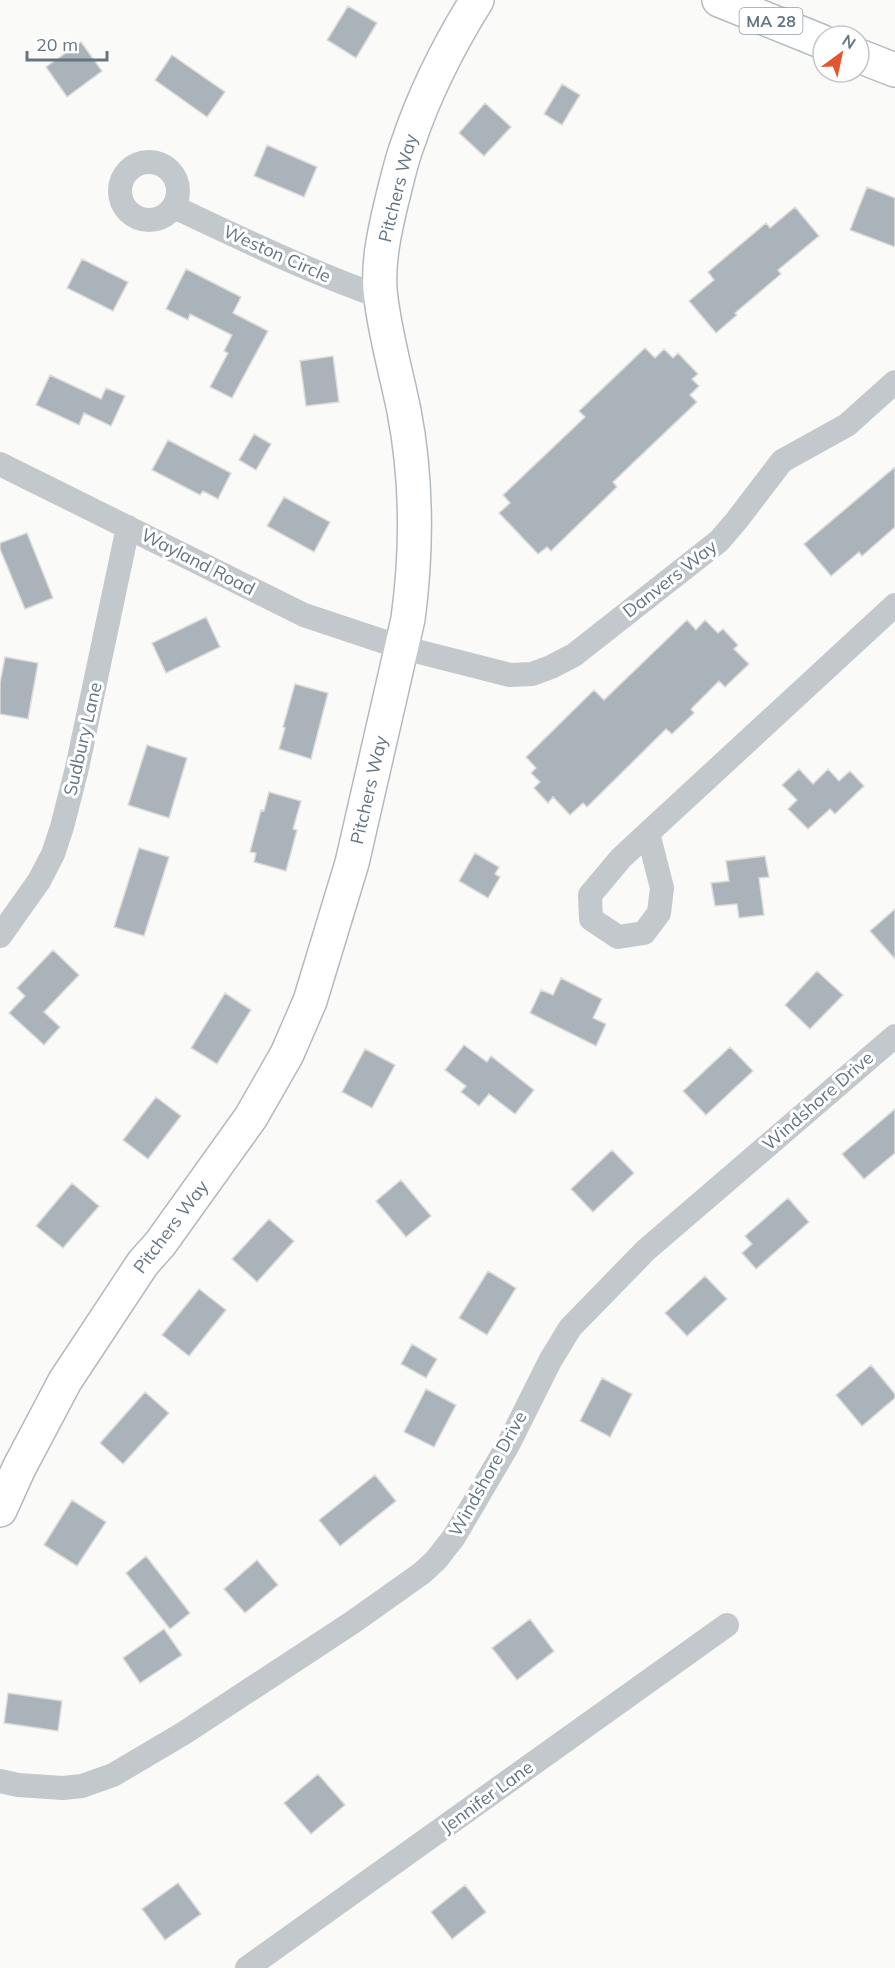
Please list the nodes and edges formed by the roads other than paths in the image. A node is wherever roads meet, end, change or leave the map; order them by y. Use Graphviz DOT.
graph roads {
  1 [pos="477,0"];
  2 [pos="719,0"];
  3 [pos="811,37"];
  4 [pos="871,61"];
  5 [pos="895,70"];
  6 [pos="174,207"];
  7 [pos="381,297"];
  8 [pos="895,382"];
  9 [pos="0,464"];
  10 [pos="128,527"];
  11 [pos="895,605"];
  12 [pos="400,647"];
  13 [pos="648,833"];
  14 [pos="0,936"];
  15 [pos="895,1036"];
  16 [pos="0,1509"];
  17 [pos="727,1625"];
  18 [pos="0,1781"];
  19 [pos="247,1968"];
  1 -- 7 [label="main road, Pitchers Way"];
  2 -- 3 [label="main road, MA 28"];
  4 -- 5 [label="main road"];
  6 -- 7 [label="street, Weston Circle"];
  7 -- 12 [label="main road, Pitchers Way"];
  8 -- 12 [label="street, Danvers Way"];
  9 -- 10 [label="street, Wayland Road"];
  10 -- 12 [label="street, Wayland Road"];
  10 -- 14 [label="street, Sudbury Lane"];
  11 -- 13 [label="street"];
  12 -- 16 [label="main road, Pitchers Way"];
  15 -- 18 [label="street, Windshore Drive"];
  17 -- 19 [label="street, Jennifer Lane"];
}
